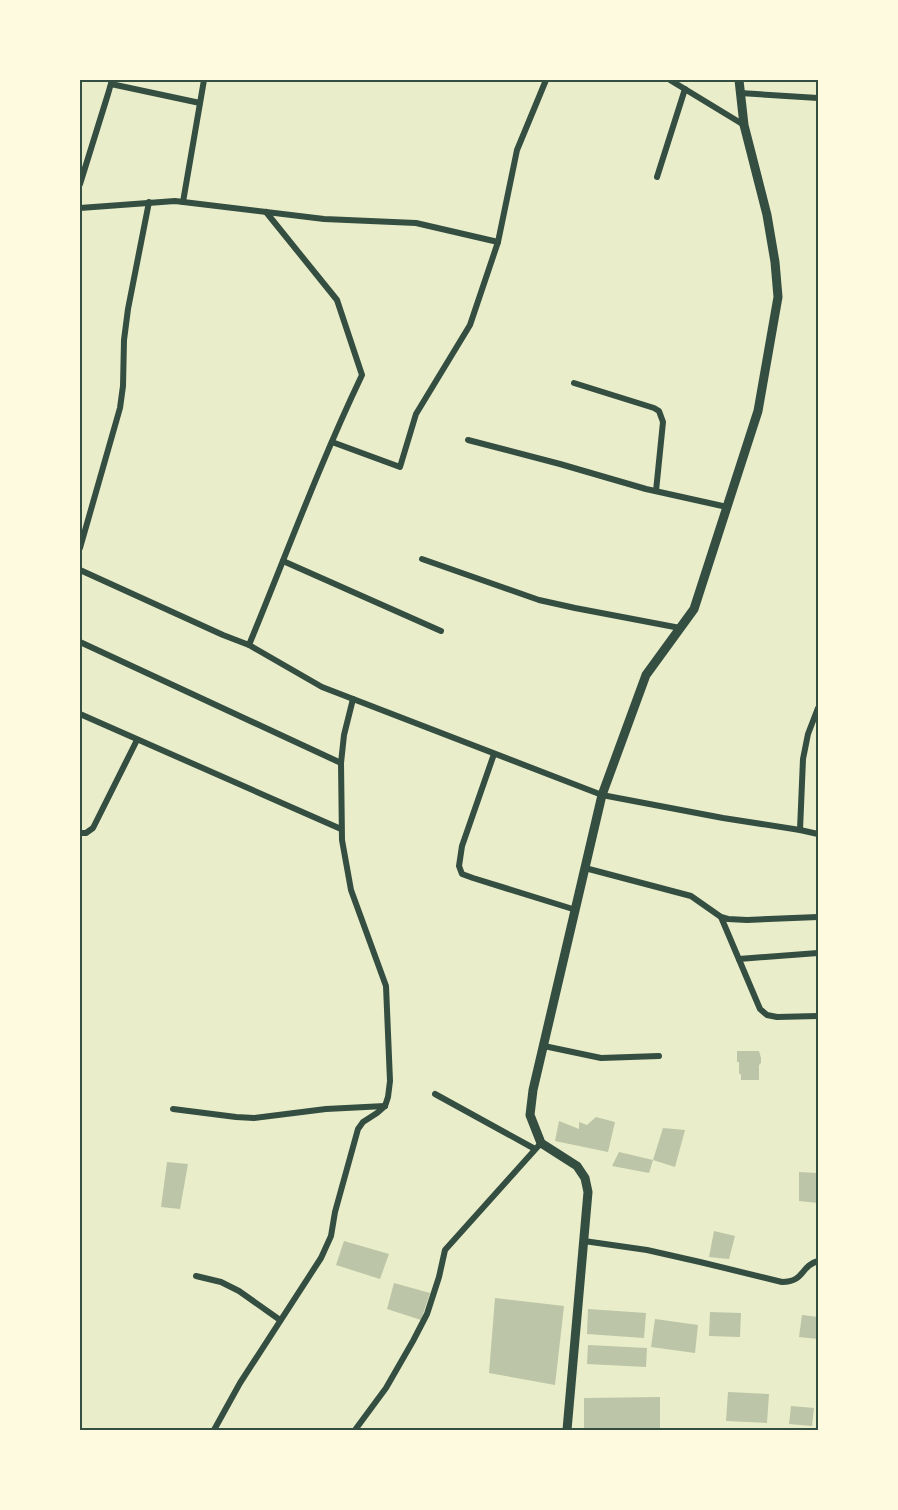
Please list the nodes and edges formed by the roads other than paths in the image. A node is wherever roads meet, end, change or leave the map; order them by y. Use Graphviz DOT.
graph roads {
  1 [pos="204,80"];
  2 [pos="546,80"];
  3 [pos="670,80"];
  4 [pos="739,80"];
  5 [pos="111,82"];
  6 [pos="685,89"];
  7 [pos="740,93"];
  8 [pos="819,98"];
  9 [pos="200,103"];
  10 [pos="744,125"];
  11 [pos="80,153"];
  12 [pos="88,156"];
  13 [pos="657,177"];
  14 [pos="80,184"];
  15 [pos="149,202"];
  16 [pos="183,202"];
  17 [pos="80,208"];
  18 [pos="267,212"];
  19 [pos="498,242"];
  20 [pos="574,383"];
  21 [pos="468,440"];
  22 [pos="332,442"];
  23 [pos="656,491"];
  24 [pos="727,507"];
  25 [pos="80,548"];
  26 [pos="422,559"];
  27 [pos="283,561"];
  28 [pos="80,570"];
  29 [pos="680,628"];
  30 [pos="441,631"];
  31 [pos="80,642"];
  32 [pos="249,645"];
  33 [pos="353,699"];
  34 [pos="819,708"];
  35 [pos="80,714"];
  36 [pos="137,740"];
  37 [pos="494,754"];
  38 [pos="341,763"];
  39 [pos="602,795"];
  40 [pos="341,829"];
  41 [pos="800,830"];
  42 [pos="80,833"];
  43 [pos="819,834"];
  44 [pos="585,868"];
  45 [pos="576,910"];
  46 [pos="819,916"];
  47 [pos="721,917"];
  48 [pos="819,953"];
  49 [pos="739,959"];
  50 [pos="819,1016"];
  51 [pos="544,1046"];
  52 [pos="659,1056"];
  53 [pos="435,1094"];
  54 [pos="385,1106"];
  55 [pos="173,1109"];
  56 [pos="538,1146"];
  57 [pos="584,1241"];
  58 [pos="819,1261"];
  59 [pos="196,1276"];
  60 [pos="280,1320"];
  61 [pos="214,1431"];
  62 [pos="355,1431"];
  63 [pos="567,1431"];
  1 -- 9 [label="street"];
  2 -- 19 [label="street"];
  3 -- 6 [label="street"];
  4 -- 7 [label="street"];
  5 -- 9 [label="street"];
  5 -- 12 [label="street"];
  6 -- 10 [label="street"];
  6 -- 13 [label="street"];
  7 -- 8 [label="street"];
  7 -- 10 [label="street"];
  9 -- 16 [label="street"];
  10 -- 24 [label="street"];
  11 -- 12 [label="street"];
  12 -- 14 [label="street"];
  15 -- 16 [label="street"];
  15 -- 17 [label="street"];
  15 -- 25 [label="street"];
  16 -- 18 [label="street"];
  18 -- 19 [label="street"];
  18 -- 22 [label="street"];
  19 -- 22 [label="street"];
  20 -- 23 [label="street"];
  21 -- 23 [label="street"];
  22 -- 27 [label="street"];
  23 -- 24 [label="street"];
  24 -- 29 [label="street"];
  26 -- 29 [label="street"];
  27 -- 30 [label="street"];
  27 -- 32 [label="street"];
  28 -- 32 [label="street"];
  29 -- 39 [label="street"];
  31 -- 38 [label="street"];
  32 -- 33 [label="street"];
  33 -- 37 [label="street"];
  33 -- 38 [label="street"];
  34 -- 41 [label="street"];
  35 -- 36 [label="street"];
  36 -- 40 [label="street"];
  36 -- 42 [label="street"];
  37 -- 39 [label="street"];
  37 -- 45 [label="street"];
  38 -- 40 [label="street"];
  39 -- 41 [label="street"];
  39 -- 44 [label="street"];
  40 -- 54 [label="street"];
  41 -- 43 [label="street"];
  44 -- 45 [label="street"];
  44 -- 47 [label="street"];
  45 -- 51 [label="street"];
  46 -- 47 [label="street"];
  47 -- 49 [label="street"];
  48 -- 49 [label="street"];
  49 -- 50 [label="street"];
  51 -- 52 [label="street"];
  51 -- 56 [label="street"];
  53 -- 56 [label="street"];
  54 -- 55 [label="street"];
  54 -- 60 [label="street"];
  56 -- 57 [label="street"];
  56 -- 62 [label="street"];
  57 -- 58 [label="street"];
  57 -- 63 [label="street"];
  59 -- 60 [label="street"];
  60 -- 61 [label="street"];
}
